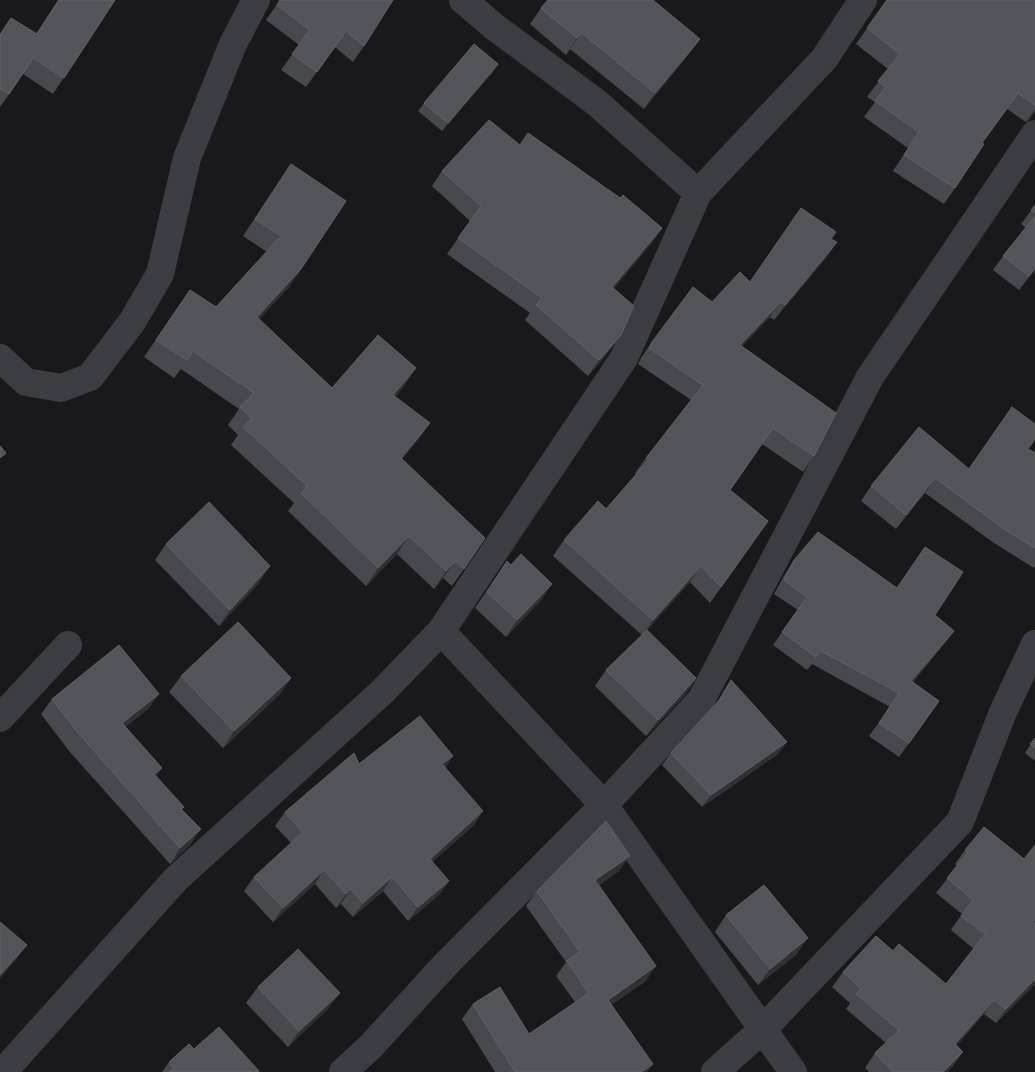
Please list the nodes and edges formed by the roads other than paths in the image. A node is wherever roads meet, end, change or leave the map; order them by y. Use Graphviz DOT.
graph roads {
  1 [pos="256,0"];
  2 [pos="463,0"];
  3 [pos="863,0"];
  4 [pos="1035,134"];
  5 [pos="698,193"];
  6 [pos="0,358"];
  7 [pos="441,631"];
  8 [pos="1035,644"];
  9 [pos="68,645"];
  10 [pos="0,718"];
  11 [pos="604,805"];
  12 [pos="764,1030"];
  13 [pos="3,1072"];
  14 [pos="344,1072"];
  15 [pos="715,1072"];
  16 [pos="793,1072"];
  1 -- 6 [label="street"];
  2 -- 5 [label="street"];
  3 -- 5 [label="street"];
  4 -- 11 [label="street"];
  5 -- 7 [label="street"];
  7 -- 11 [label="street"];
  7 -- 13 [label="street"];
  8 -- 12 [label="street"];
  9 -- 10 [label="street"];
  11 -- 12 [label="street"];
  11 -- 14 [label="street"];
  12 -- 15 [label="street"];
  12 -- 16 [label="street"];
}
